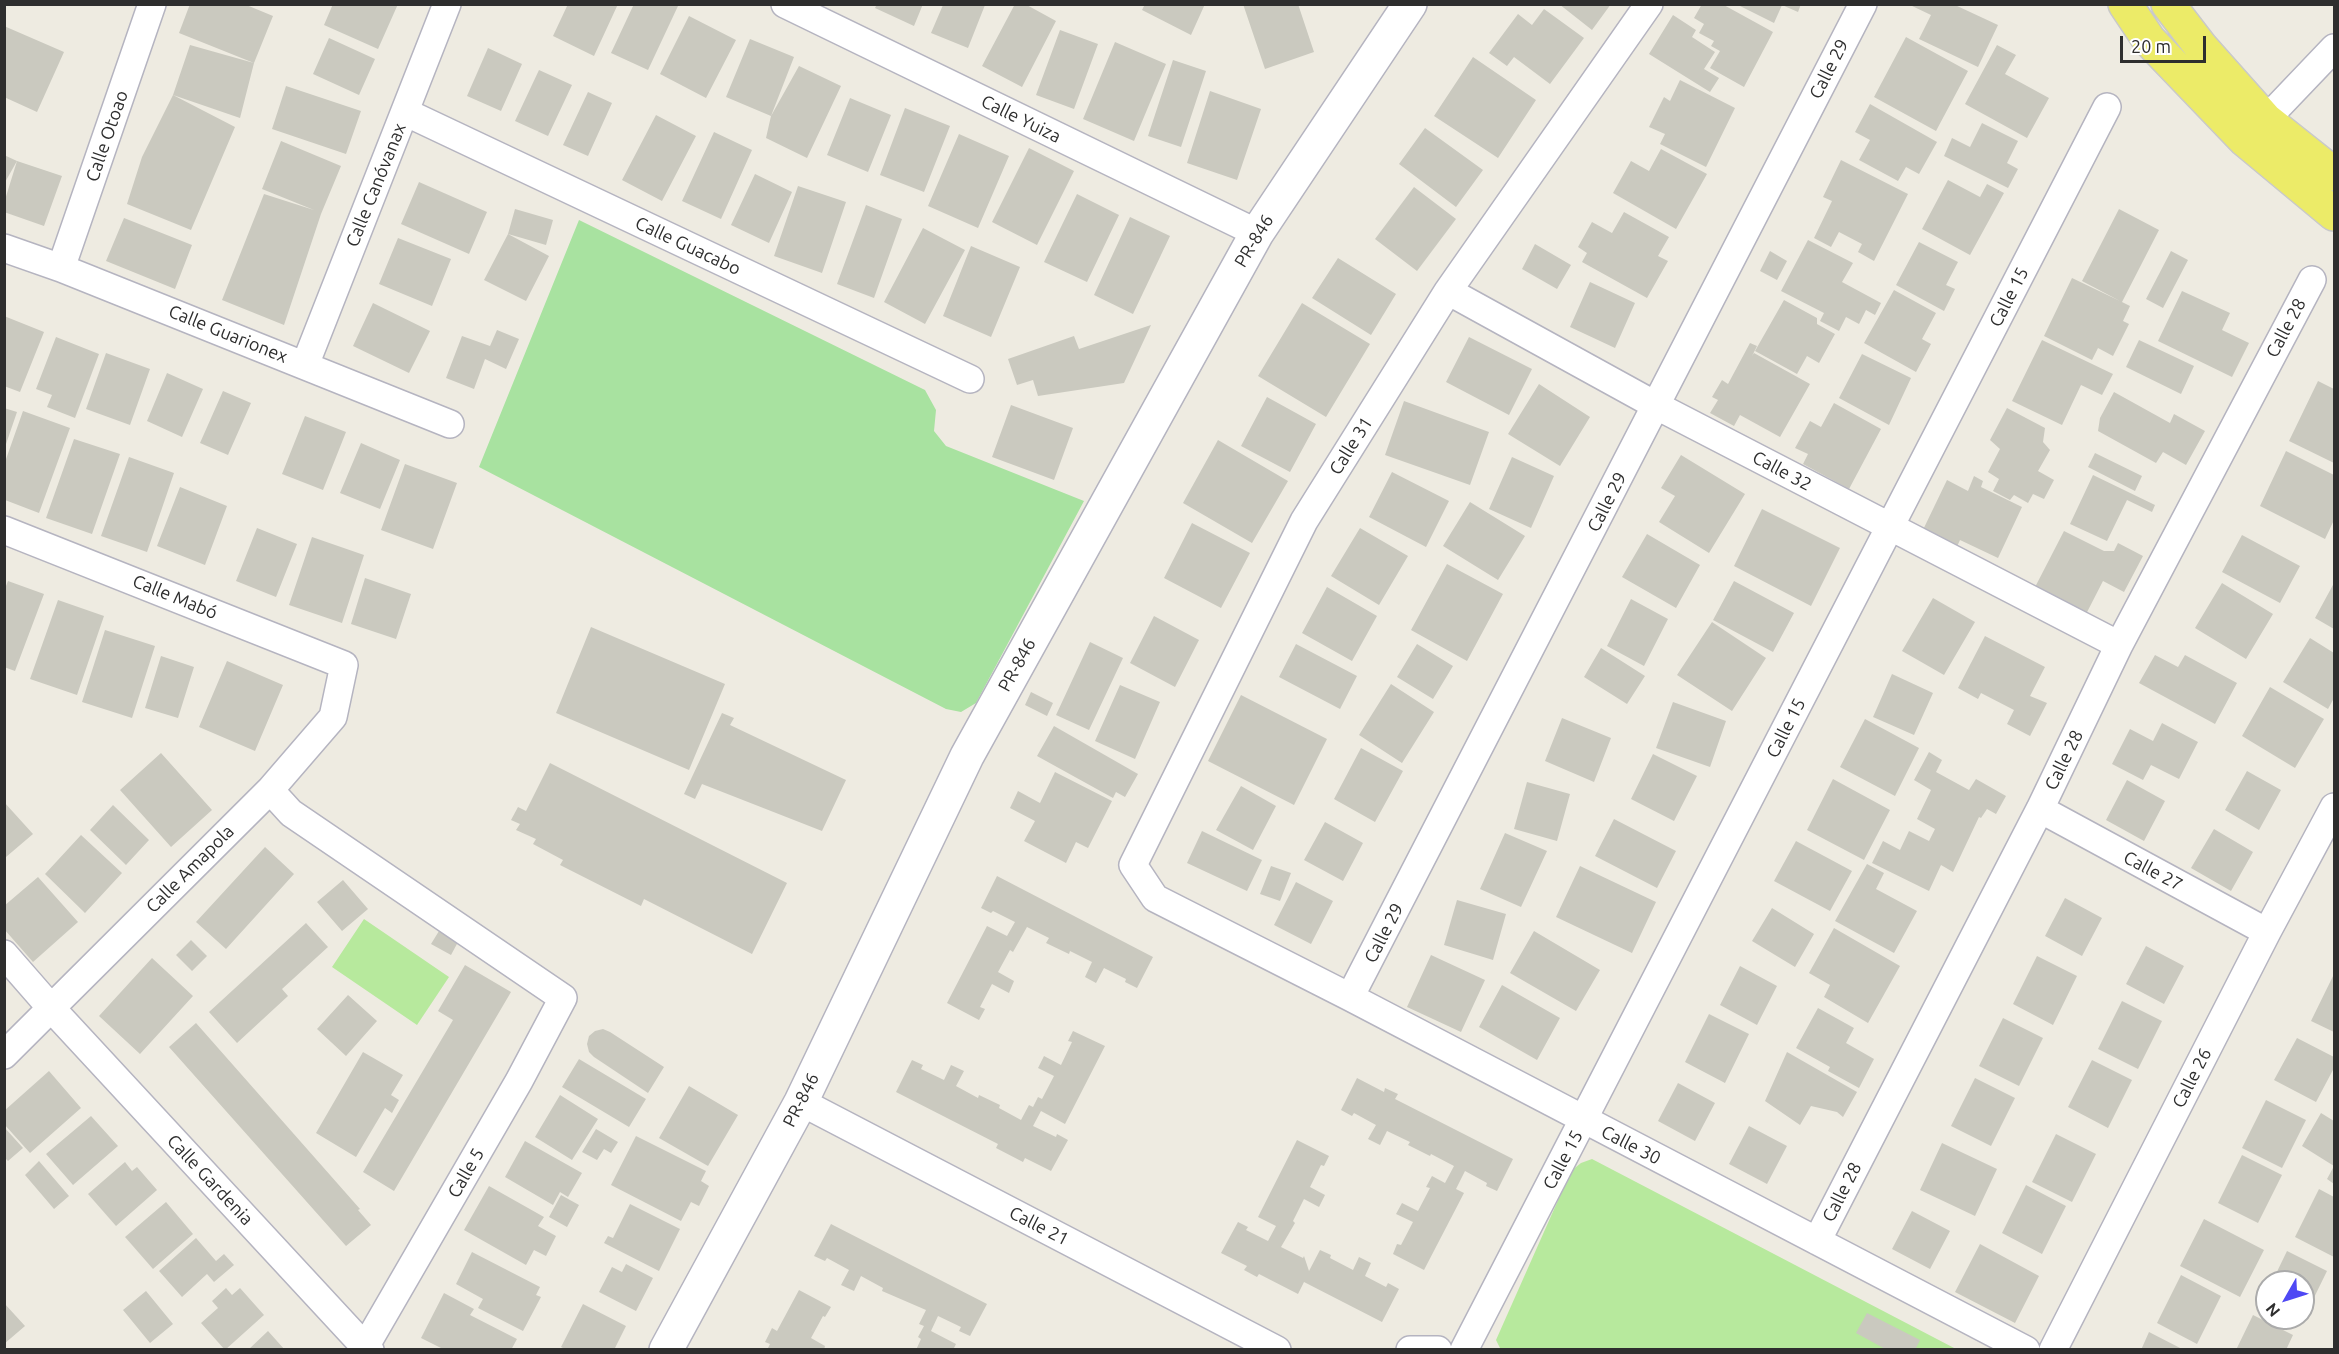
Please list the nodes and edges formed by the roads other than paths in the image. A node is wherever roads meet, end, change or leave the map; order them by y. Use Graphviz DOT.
graph roads {
  1 [pos="447,4"];
  2 [pos="786,4"];
  3 [pos="1410,4"];
  4 [pos="1649,4"];
  5 [pos="1863,4"];
  6 [pos="2125,4"];
  7 [pos="2168,4"];
  8 [pos="146,7"];
  9 [pos="2334,48"];
  10 [pos="2107,107"];
  11 [pos="405,112"];
  12 [pos="2255,130"];
  13 [pos="2334,174"];
  14 [pos="2334,214"];
  15 [pos="1257,233"];
  16 [pos="4,248"];
  17 [pos="60,268"];
  18 [pos="2312,280"];
  19 [pos="1448,291"];
  20 [pos="305,365"];
  21 [pos="970,380"];
  22 [pos="1657,406"];
  23 [pos="450,424"];
  24 [pos="1890,527"];
  25 [pos="4,530"];
  26 [pos="2119,645"];
  27 [pos="344,664"];
  28 [pos="270,790"];
  29 [pos="2334,807"];
  30 [pos="2040,809"];
  31 [pos="1173,908"];
  32 [pos="2267,932"];
  33 [pos="4,954"];
  34 [pos="1350,997"];
  35 [pos="52,1009"];
  36 [pos="4,1055"];
  37 [pos="801,1102"];
  38 [pos="1584,1121"];
  39 [pos="1817,1241"];
  40 [pos="368,1348"];
  41 [pos="666,1350"];
  42 [pos="1277,1350"];
  43 [pos="1410,1350"];
  44 [pos="1438,1350"];
  45 [pos="1464,1350"];
  46 [pos="2026,1350"];
  47 [pos="2053,1350"];
  1 -- 11 [label="street, Calle Canóvanax"];
  2 -- 15 [label="street, Calle Yuiza"];
  3 -- 15 [label="street, PR-846 / PR-846"];
  4 -- 19 [label="street, Calle 31"];
  5 -- 22 [label="street, Calle 29"];
  6 -- 12 [label="main road"];
  7 -- 12 [label="main road"];
  8 -- 17 [label="street, Calle Otoao"];
  9 -- 12 [label="street"];
  10 -- 24 [label="street, Calle 15"];
  11 -- 20 [label="street, Calle Canóvanax"];
  11 -- 21 [label="street, Calle Guacabo"];
  12 -- 13 [label="main road"];
  12 -- 14 [label="main road"];
  15 -- 37 [label="street, PR-846 / PR-846"];
  16 -- 17 [label="street, Calle Guarionex"];
  17 -- 20 [label="street, Calle Guarionex"];
  18 -- 26 [label="street, Calle 28"];
  19 -- 22 [label="street, Calle 32"];
  19 -- 31 [label="street, Calle 31"];
  20 -- 23 [label="street, Calle Guarionex"];
  22 -- 24 [label="street, Calle 32"];
  22 -- 34 [label="street, Calle 29"];
  24 -- 26 [label="street, Calle 32"];
  24 -- 38 [label="street, Calle 15"];
  25 -- 27 [label="street, Calle Mabó"];
  26 -- 30 [label="street, Calle 28"];
  27 -- 28 [label="street, Calle Amapola"];
  28 -- 35 [label="street, Calle Amapola"];
  28 -- 40 [label="street, Calle 5"];
  29 -- 32 [label="street, Calle 26"];
  30 -- 32 [label="street, Calle 27"];
  30 -- 39 [label="street, Calle 28"];
  31 -- 34 [label="street, Calle 30"];
  32 -- 47 [label="street, Calle 26"];
  33 -- 35 [label="street, Calle Gardenia"];
  34 -- 38 [label="street, Calle 30"];
  35 -- 36 [label="street, Calle Amapola"];
  35 -- 40 [label="street, Calle Gardenia"];
  37 -- 41 [label="street, PR-846 / PR-846"];
  37 -- 42 [label="street, Calle 21"];
  38 -- 39 [label="street, Calle 30"];
  38 -- 45 [label="street, Calle 15"];
  39 -- 46 [label="street, Calle 30"];
  43 -- 44 [label="street"];
}
